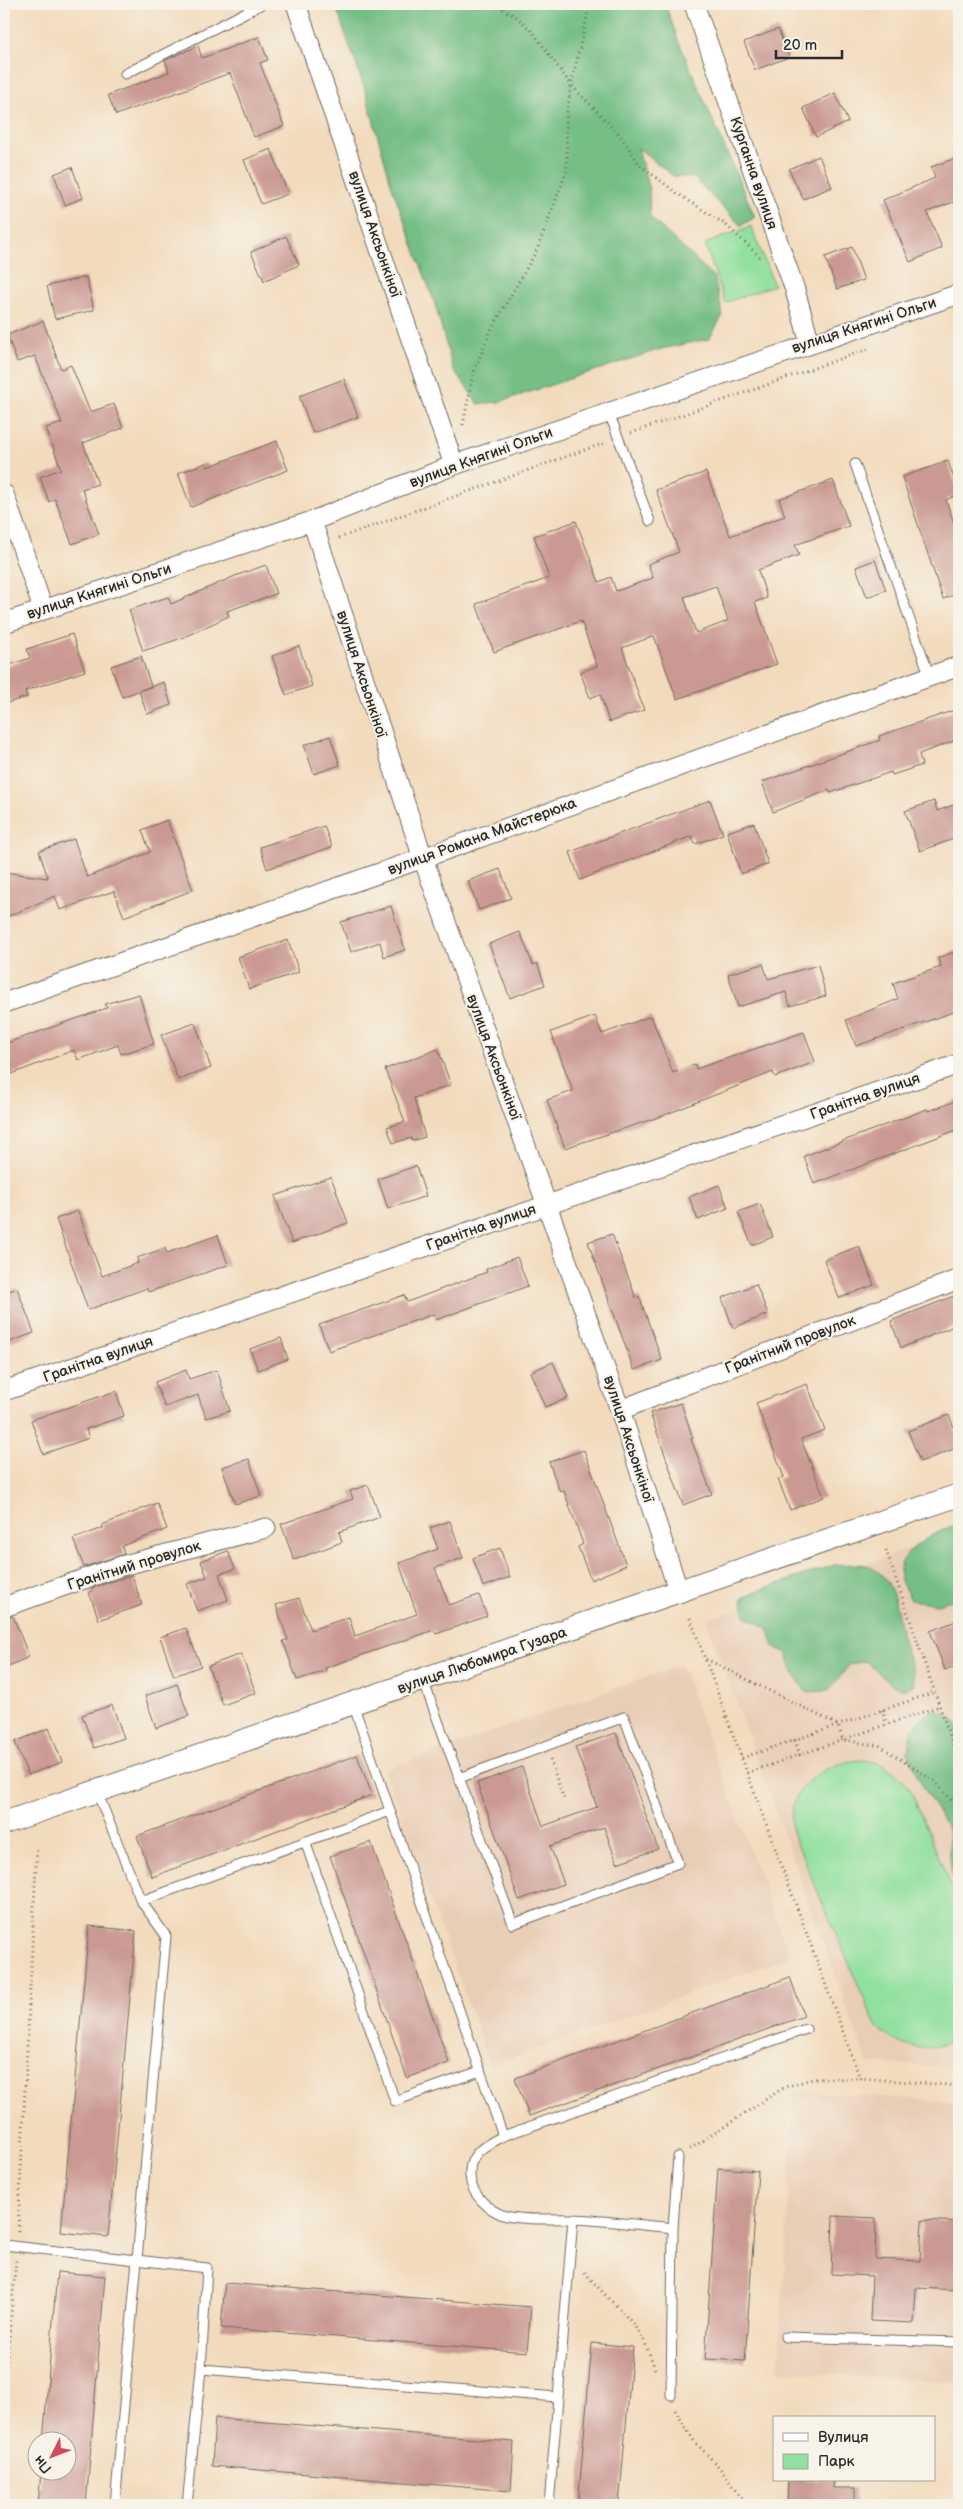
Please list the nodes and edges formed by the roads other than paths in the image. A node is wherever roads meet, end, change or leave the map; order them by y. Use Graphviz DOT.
graph roads {
  1 [pos="262,4"];
  2 [pos="296,4"];
  3 [pos="694,4"];
  4 [pos="125,74"];
  5 [pos="959,294"];
  6 [pos="810,343"];
  7 [pos="609,413"];
  8 [pos="855,464"];
  9 [pos="454,465"];
  10 [pos="4,494"];
  11 [pos="312,521"];
  12 [pos="650,521"];
  13 [pos="43,609"];
  14 [pos="4,623"];
  15 [pos="959,666"];
  16 [pos="930,677"];
  17 [pos="423,858"];
  18 [pos="4,1002"];
  19 [pos="959,1064"];
  20 [pos="547,1205"];
  21 [pos="959,1279"];
  22 [pos="4,1391"];
  23 [pos="620,1410"];
  24 [pos="959,1495"];
  25 [pos="266,1528"];
  26 [pos="679,1593"];
  27 [pos="4,1607"];
  28 [pos="422,1679"];
  29 [pos="353,1704"];
  30 [pos="459,1778"];
  31 [pos="96,1791"];
  32 [pos="390,1811"];
  33 [pos="4,1823"];
  34 [pos="305,1841"];
  35 [pos="141,1901"];
  36 [pos="806,2029"];
  37 [pos="480,2071"];
  38 [pos="503,2136"];
  39 [pos="678,2157"];
  40 [pos="573,2219"];
  41 [pos="673,2228"];
  42 [pos="4,2245"];
  43 [pos="138,2259"];
  44 [pos="785,2337"];
  45 [pos="959,2342"];
  46 [pos="200,2369"];
  47 [pos="557,2397"];
  48 [pos="671,2399"];
  49 [pos="115,2505"];
  50 [pos="188,2505"];
  51 [pos="550,2505"];
  1 -- 4 [label="lane"];
  2 -- 9 [label="street, вулиця Аксьонкіної"];
  3 -- 6 [label="street, Курганна вулиця"];
  5 -- 6 [label="street, вулиця Княгині Ольги"];
  6 -- 7 [label="street, вулиця Княгині Ольги"];
  7 -- 9 [label="street, вулиця Княгині Ольги"];
  7 -- 12 [label="lane"];
  8 -- 16 [label="lane"];
  9 -- 11 [label="street, вулиця Княгині Ольги"];
  10 -- 13 [label="street"];
  11 -- 13 [label="street, вулиця Княгині Ольги"];
  11 -- 17 [label="street, вулиця Аксьонкіної"];
  13 -- 14 [label="street, вулиця Княгині Ольги"];
  15 -- 16 [label="street, вулиця Романа Майстерюка"];
  16 -- 17 [label="street, вулиця Романа Майстерюка"];
  17 -- 18 [label="street, вулиця Романа Майстерюка"];
  17 -- 20 [label="street, вулиця Аксьонкіної"];
  19 -- 20 [label="street, Гранітна вулиця"];
  20 -- 22 [label="street, Гранітна вулиця"];
  20 -- 23 [label="street, вулиця Аксьонкіної"];
  21 -- 23 [label="street, Гранітний провулок"];
  23 -- 26 [label="street, вулиця Аксьонкіної"];
  24 -- 26 [label="street, вулиця Любомира Гузара"];
  25 -- 27 [label="street, Гранітний провулок"];
  26 -- 28 [label="street, вулиця Любомира Гузара"];
  28 -- 29 [label="street, вулиця Любомира Гузара"];
  28 -- 30 [label="lane"];
  29 -- 31 [label="street, вулиця Любомира Гузара"];
  29 -- 32 [label="lane"];
  30 -- 30 [label="lane"];
  31 -- 33 [label="street, вулиця Любомира Гузара"];
  31 -- 35 [label="lane"];
  32 -- 34 [label="lane"];
  32 -- 37 [label="lane"];
  34 -- 35 [label="lane"];
  34 -- 37 [label="lane"];
  35 -- 43 [label="lane"];
  36 -- 38 [label="lane"];
  37 -- 38 [label="lane"];
  38 -- 40 [label="lane"];
  39 -- 41 [label="lane"];
  40 -- 41 [label="lane"];
  40 -- 47 [label="lane"];
  41 -- 48 [label="lane"];
  42 -- 43 [label="lane"];
  43 -- 46 [label="lane"];
  43 -- 49 [label="lane"];
  44 -- 45 [label="lane"];
  46 -- 47 [label="lane"];
  46 -- 50 [label="lane"];
  47 -- 51 [label="lane"];
}
